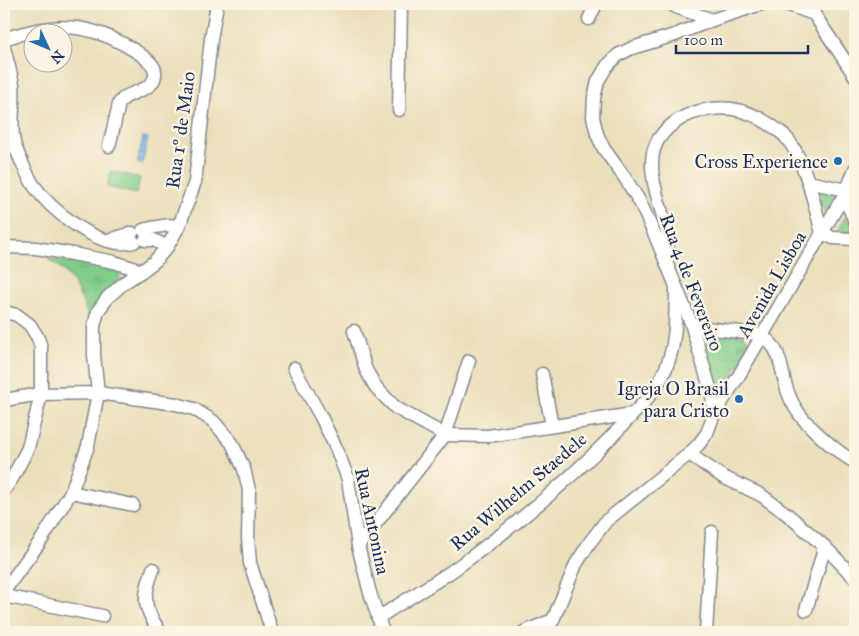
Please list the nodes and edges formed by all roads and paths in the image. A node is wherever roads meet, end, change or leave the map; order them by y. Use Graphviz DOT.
graph roads {
  1 [pos="217,4"];
  2 [pos="401,4"];
  3 [pos="596,4"];
  4 [pos="672,4"];
  5 [pos="761,4"];
  6 [pos="786,4"];
  7 [pos="811,9"];
  8 [pos="589,19"];
  9 [pos="712,20"];
  10 [pos="4,39"];
  11 [pos="4,48"];
  12 [pos="851,64"];
  13 [pos="855,76"];
  14 [pos="399,110"];
  15 [pos="13,130"];
  16 [pos="4,140"];
  17 [pos="109,146"];
  18 [pos="855,169"];
  19 [pos="808,182"];
  20 [pos="847,190"];
  21 [pos="855,221"];
  22 [pos="180,226"];
  23 [pos="822,233"];
  24 [pos="138,236"];
  25 [pos="855,239"];
  26 [pos="167,246"];
  27 [pos="4,247"];
  28 [pos="668,264"];
  29 [pos="142,271"];
  30 [pos="676,285"];
  31 [pos="4,312"];
  32 [pos="691,323"];
  33 [pos="354,331"];
  34 [pos="762,336"];
  35 [pos="469,361"];
  36 [pos="294,368"];
  37 [pos="542,374"];
  38 [pos="98,393"];
  39 [pos="41,394"];
  40 [pos="4,400"];
  41 [pos="633,414"];
  42 [pos="714,414"];
  43 [pos="552,426"];
  44 [pos="446,434"];
  45 [pos="689,454"];
  46 [pos="855,462"];
  47 [pos="4,490"];
  48 [pos="71,492"];
  49 [pos="133,504"];
  50 [pos="712,532"];
  51 [pos="358,546"];
  52 [pos="824,546"];
  53 [pos="154,569"];
  54 [pos="855,578"];
  55 [pos="4,591"];
  56 [pos="4,596"];
  57 [pos="806,610"];
  58 [pos="102,616"];
  59 [pos="378,618"];
  60 [pos="553,620"];
  61 [pos="160,632"];
  62 [pos="272,632"];
  63 [pos="383,632"];
  64 [pos="524,632"];
  65 [pos="546,632"];
  66 [pos="706,632"];
  1 -- 22 [label="street, Rua 1º de Maio"];
  2 -- 14 [label="street"];
  3 -- 8 [label="street"];
  4 -- 9 [label="street"];
  5 -- 9 [label="street, Rua 4 de Fevereiro"];
  6 -- 7 [label="street"];
  7 -- 12 [label="street"];
  9 -- 28 [label="street, Rua 4 de Fevereiro"];
  10 -- 17 [label="street"];
  11 -- 15 [label="street"];
  12 -- 13 [label="street"];
  15 -- 16 [label="street"];
  15 -- 24 [label="street"];
  18 -- 20 [label="street, Avenida Lisboa"];
  19 -- 20 [label="street"];
  19 -- 23 [label="street"];
  19 -- 28 [label="street"];
  20 -- 21 [label="street"];
  20 -- 23 [label="street, Avenida Lisboa"];
  22 -- 24 [label="street"];
  22 -- 26 [label="street, Rua 1º de Maio"];
  23 -- 25 [label="street"];
  23 -- 34 [label="street, Avenida Lisboa"];
  24 -- 26 [label="street"];
  26 -- 29 [label="street, Rua 1º de Maio"];
  27 -- 29 [label="street"];
  28 -- 30 [label="street, Rua 4 de Fevereiro"];
  29 -- 38 [label="street, Rua 1º de Maio"];
  30 -- 32 [label="street, Rua 4 de Fevereiro"];
  30 -- 41 [label="street, Rua Wilhelm Staedele"];
  31 -- 39 [label="street"];
  32 -- 34 [label="street"];
  32 -- 42 [label="street, Rua 4 de Fevereiro"];
  33 -- 44 [label="street"];
  34 -- 42 [label="street, Avenida Lisboa"];
  34 -- 46 [label="street"];
  35 -- 44 [label="street"];
  36 -- 51 [label="street, Rua Antonina"];
  37 -- 43 [label="street"];
  38 -- 39 [label="street"];
  38 -- 48 [label="street, Rua 1º de Maio"];
  38 -- 62 [label="street"];
  39 -- 40 [label="street"];
  39 -- 47 [label="street"];
  41 -- 43 [label="street"];
  41 -- 59 [label="street, Rua Wilhelm Staedele"];
  42 -- 45 [label="street"];
  43 -- 44 [label="street"];
  44 -- 51 [label="street"];
  45 -- 52 [label="street"];
  45 -- 60 [label="street"];
  48 -- 49 [label="street"];
  48 -- 55 [label="street, Rua 1º de Maio"];
  50 -- 66 [label="street"];
  51 -- 59 [label="street, Rua Antonina"];
  52 -- 54 [label="street"];
  52 -- 57 [label="street"];
  53 -- 61 [label="street"];
  56 -- 58 [label="street"];
  59 -- 63 [label="street, Rua Antonina"];
  60 -- 64 [label="street"];
  60 -- 65 [label="street"];
}
